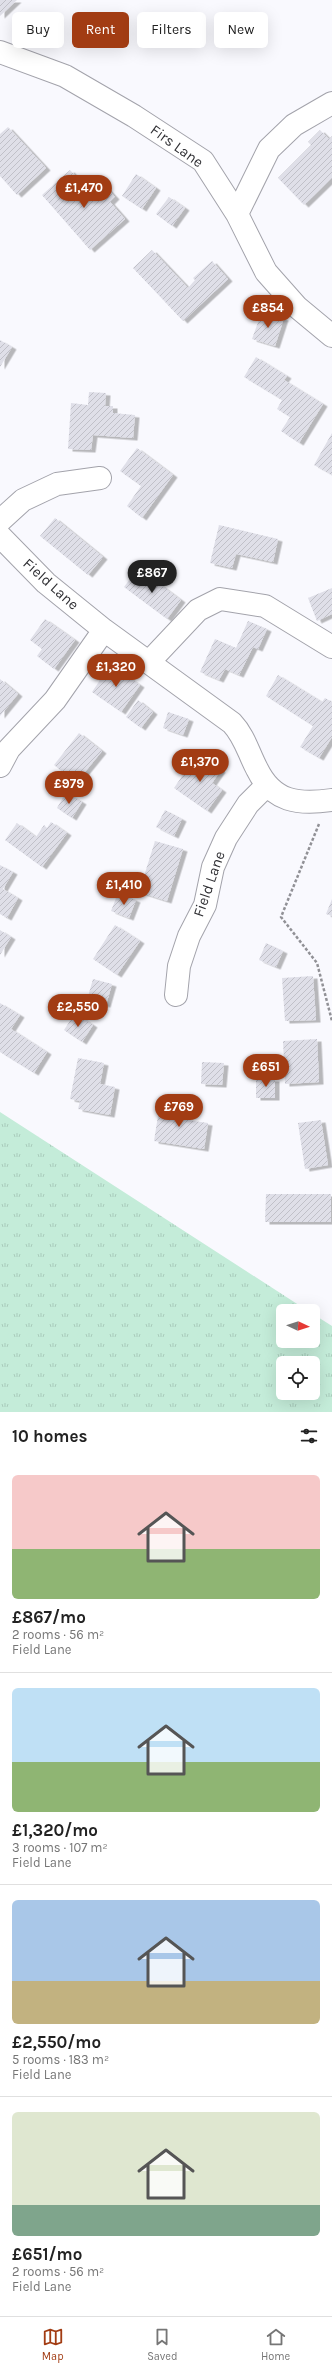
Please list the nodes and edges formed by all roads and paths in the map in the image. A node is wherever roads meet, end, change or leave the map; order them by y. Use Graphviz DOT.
graph roads {
  1 [pos="0,52"];
  2 [pos="332,103"];
  3 [pos="237,214"];
  4 [pos="332,336"];
  5 [pos="100,478"];
  6 [pos="0,521"];
  7 [pos="0,536"];
  8 [pos="104,630"];
  9 [pos="332,647"];
  10 [pos="149,662"];
  11 [pos="0,766"];
  12 [pos="267,785"];
  13 [pos="330,800"];
  14 [pos="176,995"];
  15 [pos="332,1021"];
  1 -- 3 [label="street, Firs Lane"];
  2 -- 3 [label="street"];
  3 -- 4 [label="street, Firs Lane"];
  5 -- 6 [label="street"];
  7 -- 8 [label="street, Field Lane"];
  8 -- 10 [label="street, Field Lane"];
  8 -- 11 [label="street"];
  9 -- 10 [label="street"];
  10 -- 12 [label="street, Field Lane"];
  12 -- 13 [label="street, Field Lane"];
  12 -- 14 [label="street, Field Lane"];
  13 -- 15 [label="path"];
}
